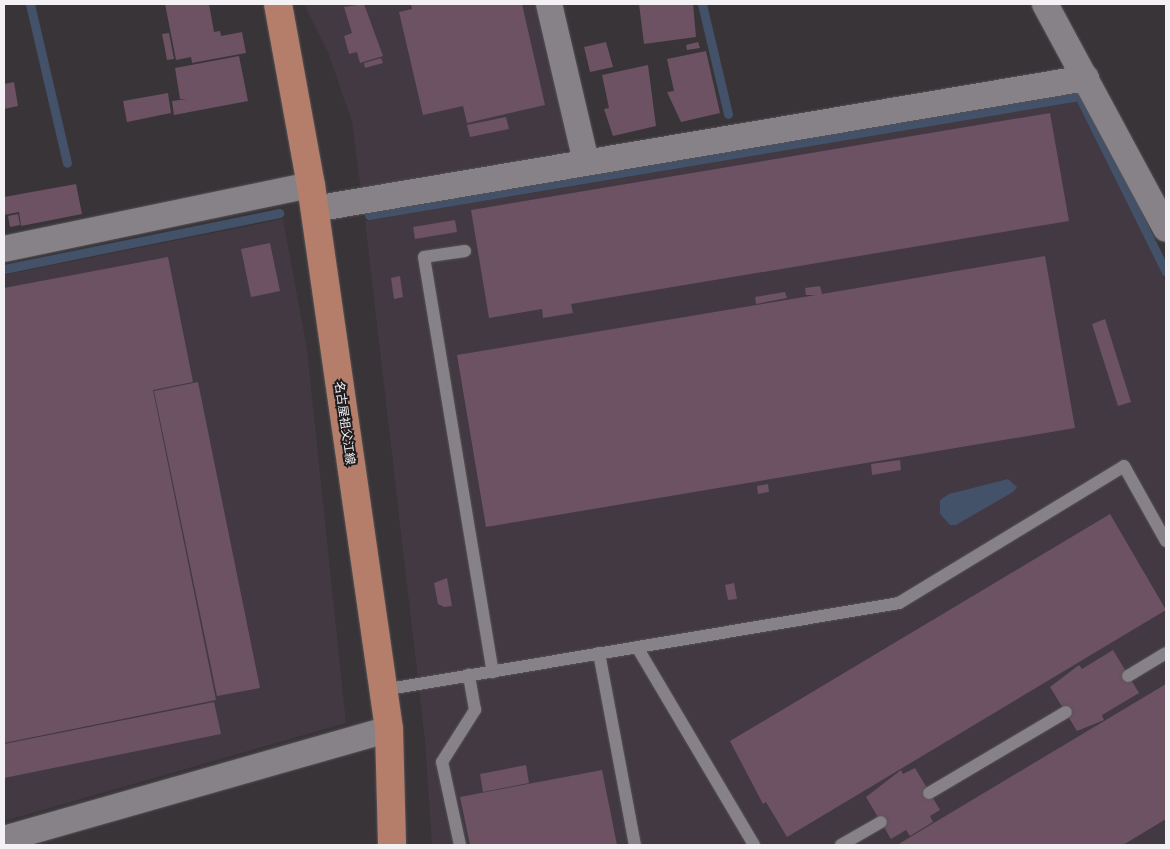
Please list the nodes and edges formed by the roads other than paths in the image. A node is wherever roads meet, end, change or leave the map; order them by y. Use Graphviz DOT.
graph roads {
  1 [pos="278,4"];
  2 [pos="548,4"];
  3 [pos="1045,4"];
  4 [pos="1086,78"];
  5 [pos="586,162"];
  6 [pos="312,197"];
  7 [pos="1166,229"];
  8 [pos="4,249"];
  9 [pos="465,251"];
  10 [pos="1166,541"];
  11 [pos="637,647"];
  12 [pos="600,653"];
  13 [pos="1166,653"];
  14 [pos="493,672"];
  15 [pos="469,675"];
  16 [pos="1128,676"];
  17 [pos="383,690"];
  18 [pos="1066,712"];
  19 [pos="389,729"];
  20 [pos="929,793"];
  21 [pos="880,822"];
  22 [pos="4,838"];
  23 [pos="392,845"];
  24 [pos="460,845"];
  25 [pos="635,845"];
  26 [pos="754,845"];
  27 [pos="840,845"];
  1 -- 6 [label="main road, 名古屋祖父江線"];
  2 -- 5 [label="street"];
  3 -- 4 [label="street"];
  4 -- 5 [label="street"];
  4 -- 7 [label="street"];
  5 -- 6 [label="street"];
  6 -- 8 [label="street"];
  6 -- 17 [label="main road, 名古屋祖父江線"];
  9 -- 14 [label="lane"];
  10 -- 11 [label="lane"];
  11 -- 12 [label="lane"];
  11 -- 26 [label="lane"];
  12 -- 14 [label="lane"];
  12 -- 25 [label="lane"];
  13 -- 16 [label="lane"];
  14 -- 15 [label="lane"];
  15 -- 17 [label="lane"];
  15 -- 24 [label="lane"];
  17 -- 19 [label="main road, 名古屋祖父江線"];
  18 -- 20 [label="lane"];
  19 -- 22 [label="street"];
  19 -- 23 [label="main road, 名古屋祖父江線"];
  21 -- 27 [label="lane"];
}
